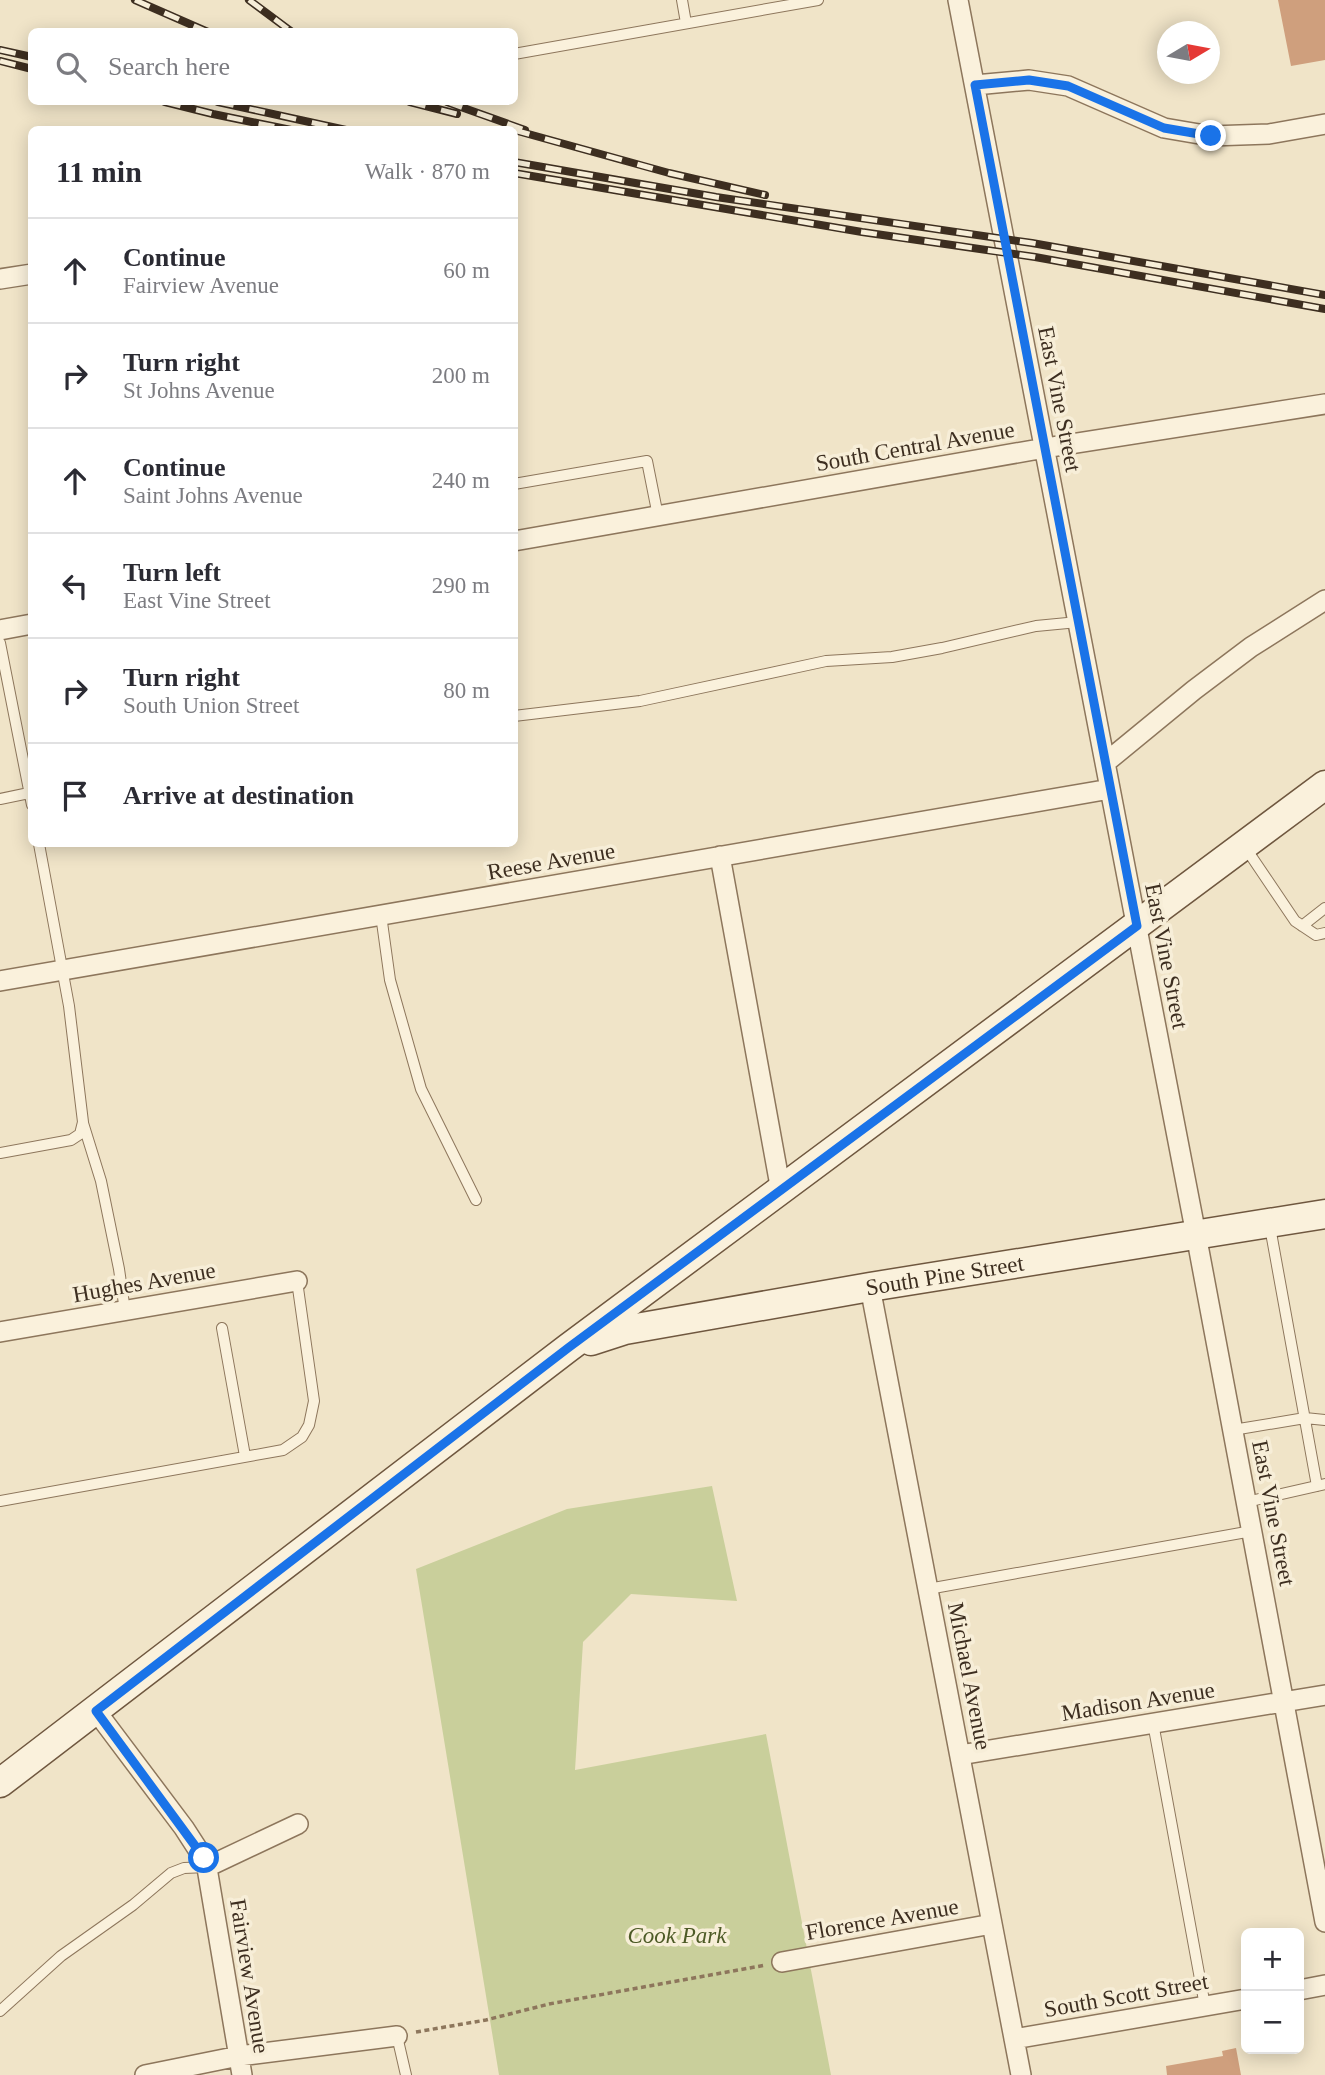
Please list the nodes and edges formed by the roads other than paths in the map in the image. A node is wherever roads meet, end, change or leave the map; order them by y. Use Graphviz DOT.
graph roads {
  1 [pos="682,0"];
  2 [pos="818,0"];
  3 [pos="958,0"];
  4 [pos="686,23"];
  5 [pos="518,53"];
  6 [pos="975,85"];
  7 [pos="1325,124"];
  8 [pos="28,275"];
  9 [pos="0,279"];
  10 [pos="1325,404"];
  11 [pos="1045,448"];
  12 [pos="518,483"];
  13 [pos="659,516"];
  14 [pos="518,540"];
  15 [pos="1325,600"];
  16 [pos="1078,622"];
  17 [pos="28,625"];
  18 [pos="0,630"];
  19 [pos="0,643"];
  20 [pos="518,716"];
  21 [pos="1105,764"];
  22 [pos="1325,785"];
  23 [pos="28,788"];
  24 [pos="1110,789"];
  25 [pos="28,793"];
  26 [pos="0,799"];
  27 [pos="1245,846"];
  28 [pos="40,847"];
  29 [pos="720,856"];
  30 [pos="1325,908"];
  31 [pos="381,915"];
  32 [pos="1298,923"];
  33 [pos="1137,926"];
  34 [pos="1325,933"];
  35 [pos="62,971"];
  36 [pos="0,981"];
  37 [pos="83,1122"];
  38 [pos="0,1153"];
  39 [pos="781,1191"];
  40 [pos="476,1200"];
  41 [pos="1325,1214"];
  42 [pos="1270,1223"];
  43 [pos="1196,1235"];
  44 [pos="297,1281"];
  45 [pos="870,1287"];
  46 [pos="125,1311"];
  47 [pos="222,1328"];
  48 [pos="0,1332"];
  49 [pos="568,1348"];
  50 [pos="1306,1418"];
  51 [pos="1325,1420"];
  52 [pos="1233,1430"];
  53 [pos="245,1456"];
  54 [pos="1321,1485"];
  55 [pos="0,1501"];
  56 [pos="1246,1502"];
  57 [pos="1252,1531"];
  58 [pos="928,1589"];
  59 [pos="1325,1695"];
  60 [pos="1284,1701"];
  61 [pos="96,1711"];
  62 [pos="1153,1723"];
  63 [pos="960,1755"];
  64 [pos="0,1783"];
  65 [pos="298,1824"];
  66 [pos="207,1867"];
  67 [pos="1325,1922"];
  68 [pos="992,1924"];
  69 [pos="782,1962"];
  70 [pos="1325,1985"];
  71 [pos="1304,1989"];
  72 [pos="1241,2000"];
  73 [pos="1205,2006"];
  74 [pos="0,2011"];
  75 [pos="397,2036"];
  76 [pos="1014,2039"];
  77 [pos="240,2065"];
  78 [pos="145,2075"];
  79 [pos="406,2075"];
  80 [pos="1021,2075"];
  1 -- 4 [label="lane"];
  2 -- 4 [label="lane"];
  3 -- 6 [label="street, East Vine Street"];
  4 -- 5 [label="lane"];
  6 -- 7 [label="street"];
  6 -- 11 [label="street, East Vine Street"];
  8 -- 9 [label="street"];
  10 -- 11 [label="street, South Central Avenue"];
  11 -- 13 [label="street, South Central Avenue"];
  11 -- 16 [label="street, East Vine Street"];
  12 -- 13 [label="lane"];
  13 -- 14 [label="street, South Central Avenue"];
  15 -- 21 [label="street"];
  16 -- 20 [label="lane"];
  16 -- 21 [label="street, East Vine Street"];
  17 -- 18 [label="street"];
  19 -- 23 [label="lane"];
  21 -- 24 [label="street, East Vine Street"];
  22 -- 27 [label="main road"];
  24 -- 29 [label="street, Reese Avenue"];
  24 -- 33 [label="street, East Vine Street"];
  25 -- 26 [label="lane"];
  27 -- 32 [label="lane"];
  27 -- 33 [label="main road"];
  28 -- 35 [label="lane"];
  29 -- 31 [label="street, Reese Avenue"];
  29 -- 39 [label="street"];
  30 -- 32 [label="lane"];
  31 -- 35 [label="street, Reese Avenue"];
  31 -- 40 [label="lane"];
  32 -- 34 [label="lane"];
  33 -- 39 [label="main road"];
  33 -- 43 [label="street, East Vine Street"];
  35 -- 36 [label="street, Reese Avenue"];
  35 -- 37 [label="lane"];
  37 -- 38 [label="lane"];
  37 -- 46 [label="lane"];
  39 -- 49 [label="main road"];
  41 -- 42 [label="main road, South Pine Street"];
  42 -- 43 [label="main road, South Pine Street"];
  42 -- 50 [label="lane"];
  43 -- 45 [label="main road, South Pine Street"];
  43 -- 52 [label="street, East Vine Street"];
  44 -- 46 [label="street, Hughes Avenue"];
  44 -- 53 [label="lane"];
  45 -- 49 [label="main road, South Pine Street"];
  45 -- 58 [label="street, Michael Avenue"];
  46 -- 48 [label="street, Hughes Avenue"];
  47 -- 53 [label="lane"];
  49 -- 61 [label="main road"];
  50 -- 51 [label="lane"];
  50 -- 52 [label="lane"];
  50 -- 54 [label="lane"];
  52 -- 56 [label="street, East Vine Street"];
  53 -- 55 [label="lane"];
  54 -- 56 [label="lane"];
  56 -- 57 [label="street, East Vine Street"];
  57 -- 58 [label="lane"];
  57 -- 60 [label="street, East Vine Street"];
  58 -- 63 [label="street, Michael Avenue"];
  59 -- 60 [label="street, Madison Avenue"];
  60 -- 62 [label="street, Madison Avenue"];
  60 -- 67 [label="street, East Vine Street"];
  61 -- 64 [label="main road"];
  61 -- 66 [label="street, Fairview Avenue"];
  62 -- 63 [label="street, Madison Avenue"];
  62 -- 73 [label="lane"];
  63 -- 68 [label="street, Michael Avenue"];
  65 -- 66 [label="street"];
  66 -- 74 [label="lane"];
  66 -- 77 [label="street, Fairview Avenue"];
  68 -- 69 [label="street, Florence Avenue"];
  68 -- 76 [label="street, Michael Avenue"];
  70 -- 71 [label="street"];
  72 -- 73 [label="street, South Scott Street"];
  73 -- 76 [label="street, South Scott Street"];
  75 -- 77 [label="street"];
  75 -- 79 [label="lane"];
  76 -- 80 [label="street, Michael Avenue"];
  77 -- 78 [label="street"];
}
